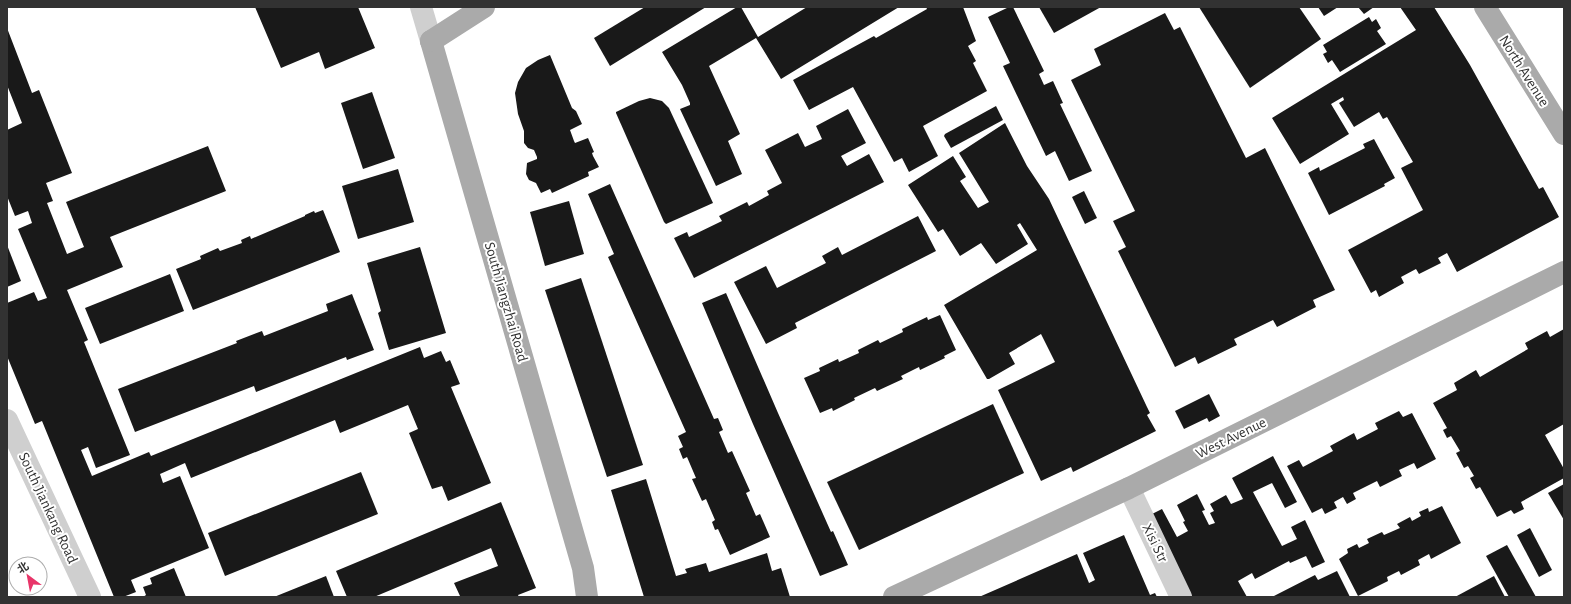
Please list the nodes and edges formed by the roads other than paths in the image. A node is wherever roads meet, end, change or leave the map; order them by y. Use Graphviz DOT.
graph roads {
  1 [pos="421,7"];
  2 [pos="459,7"];
  3 [pos="484,7"];
  4 [pos="1485,7"];
  5 [pos="431,41"];
  6 [pos="1564,134"];
  7 [pos="1564,272"];
  8 [pos="7,420"];
  9 [pos="1129,488"];
  10 [pos="90,597"];
  11 [pos="587,597"];
  12 [pos="894,597"];
  13 [pos="1181,597"];
  1 -- 5 [label="street, South Jiangzhai Road"];
  2 -- 5 [label="main road"];
  3 -- 5 [label="main road"];
  4 -- 6 [label="main road, North Avenue"];
  5 -- 11 [label="main road, South Jiangzhai Road"];
  7 -- 9 [label="main road, West Avenue"];
  8 -- 10 [label="street, South Jiankang Road"];
  9 -- 12 [label="main road, West Avenue"];
  9 -- 13 [label="street, Xisi Str"];
}
